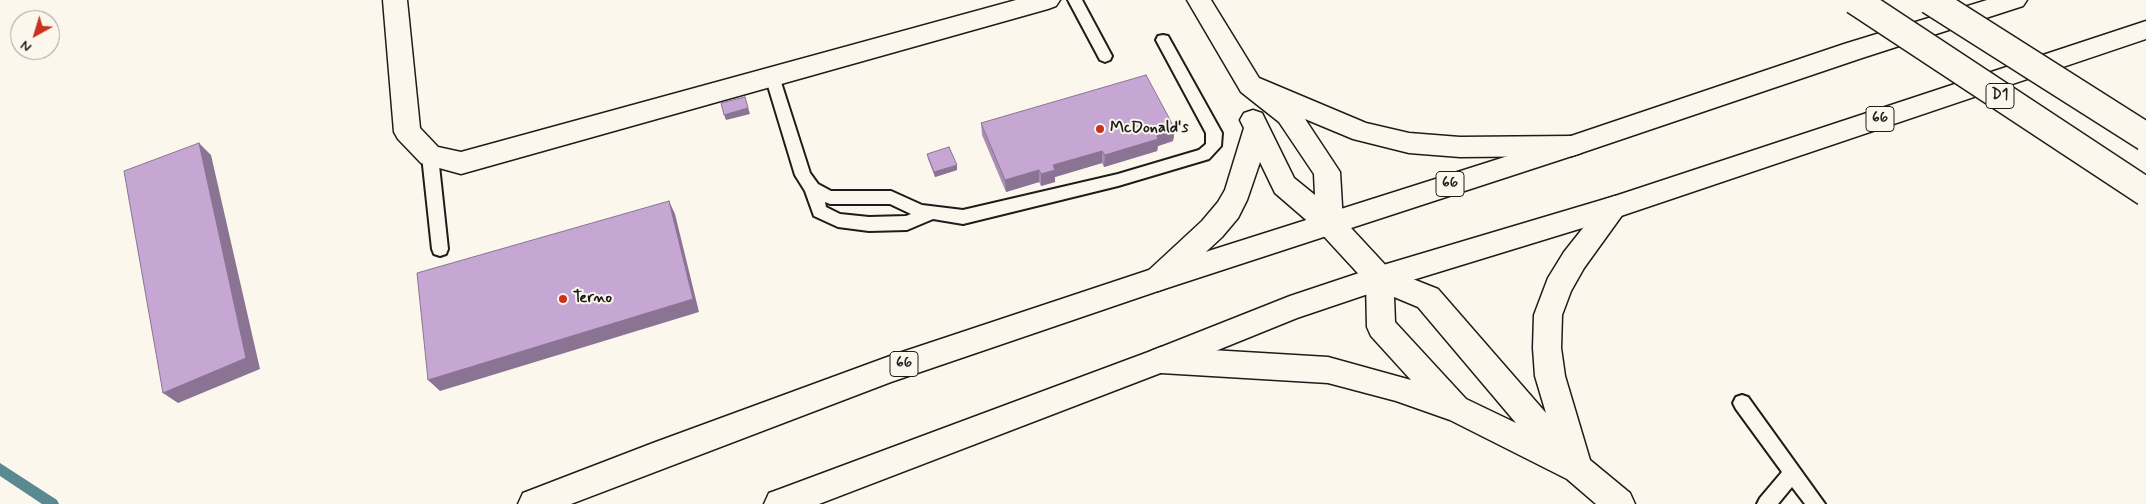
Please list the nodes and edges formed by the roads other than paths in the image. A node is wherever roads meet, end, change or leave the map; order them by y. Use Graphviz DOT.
graph roads {
  1 [pos="395,0"];
  2 [pos="1048,0"];
  3 [pos="1075,0"];
  4 [pos="1199,0"];
  5 [pos="1854,0"];
  6 [pos="1930,0"];
  7 [pos="2015,0"];
  8 [pos="2146,30"];
  9 [pos="1163,40"];
  10 [pos="1105,56"];
  11 [pos="772,76"];
  12 [pos="1250,86"];
  13 [pos="1257,128"];
  14 [pos="2146,137"];
  15 [pos="1572,146"];
  16 [pos="430,156"];
  17 [pos="812,189"];
  18 [pos="2146,192"];
  19 [pos="1615,207"];
  20 [pos="931,213"];
  21 [pos="1329,223"];
  22 [pos="440,249"];
  23 [pos="1380,278"];
  24 [pos="1158,279"];
  25 [pos="1161,360"];
  26 [pos="1742,403"];
  27 [pos="1458,409"];
  28 [pos="1578,469"];
  29 [pos="1793,472"];
  30 [pos="534,504"];
  31 [pos="780,504"];
  32 [pos="1619,504"];
  33 [pos="1766,504"];
  34 [pos="1816,504"];
  1 -- 16 [label="main road"];
  2 -- 11 [label="main road"];
  3 -- 10 [label="lane"];
  4 -- 12 [label="main road"];
  5 -- 18 [label="main road, D1, bridge"];
  6 -- 14 [label="main road, bridge"];
  7 -- 15 [label="main road, 66"];
  8 -- 19 [label="main road, 66"];
  9 -- 20 [label="lane"];
  11 -- 16 [label="main road"];
  11 -- 17 [label="lane"];
  12 -- 13 [label="main road"];
  12 -- 15 [label="main road"];
  12 -- 21 [label="main road"];
  13 -- 21 [label="main road"];
  13 -- 24 [label="main road"];
  15 -- 21 [label="main road, 66"];
  16 -- 22 [label="lane"];
  17 -- 20 [label="lane"];
  17 -- 20 [label="lane"];
  19 -- 23 [label="main road, 66"];
  19 -- 28 [label="main road"];
  21 -- 23 [label="main road"];
  21 -- 24 [label="main road, 66"];
  23 -- 25 [label="main road, 66"];
  23 -- 27 [label="main road"];
  23 -- 28 [label="main road"];
  24 -- 30 [label="main road, 66"];
  25 -- 27 [label="main road"];
  25 -- 31 [label="main road, 66"];
  26 -- 29 [label="lane"];
  27 -- 28 [label="main road"];
  28 -- 32 [label="main road"];
  29 -- 33 [label="lane"];
  29 -- 34 [label="lane"];
}
